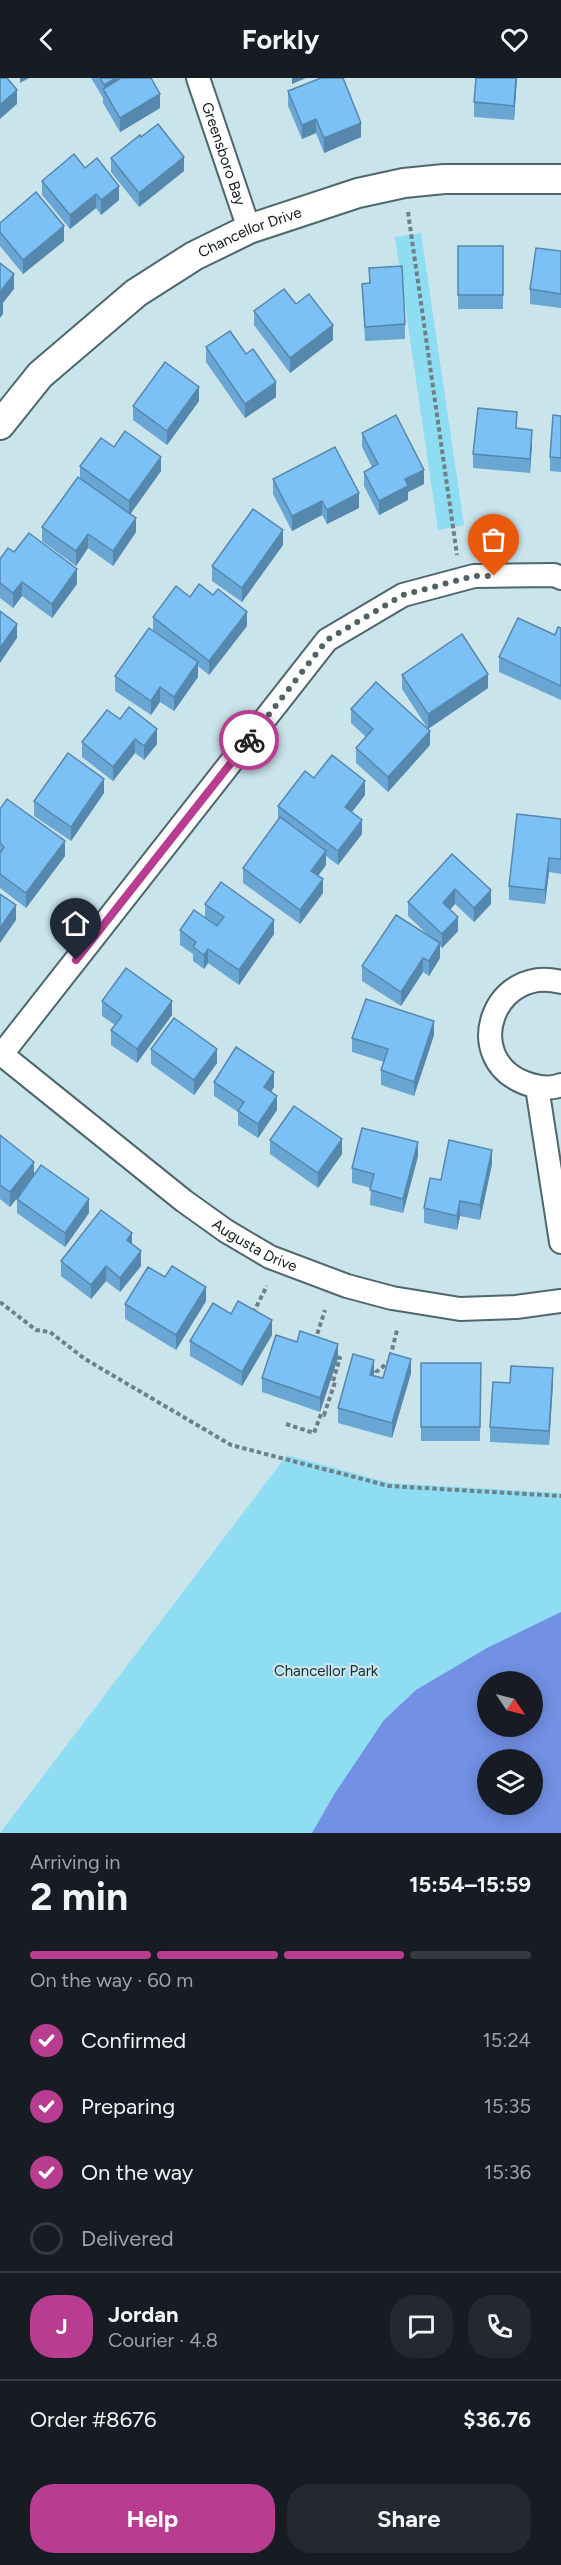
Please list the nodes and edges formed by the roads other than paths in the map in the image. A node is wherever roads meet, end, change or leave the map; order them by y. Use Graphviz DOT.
graph roads {
  1 [pos="198,78"];
  2 [pos="561,179"];
  3 [pos="249,229"];
  4 [pos="0,425"];
  5 [pos="561,578"];
  6 [pos="561,982"];
  7 [pos="1,1053"];
  8 [pos="561,1085"];
  9 [pos="537,1087"];
  10 [pos="561,1242"];
  11 [pos="561,1301"];
  1 -- 3 [label="street, Greensboro Bay"];
  2 -- 3 [label="street, Chancellor Drive"];
  3 -- 4 [label="street, Chancellor Drive"];
  5 -- 7 [label="street"];
  6 -- 9 [label="street"];
  7 -- 11 [label="street, Augusta Drive"];
  8 -- 9 [label="street"];
  9 -- 10 [label="street"];
}
